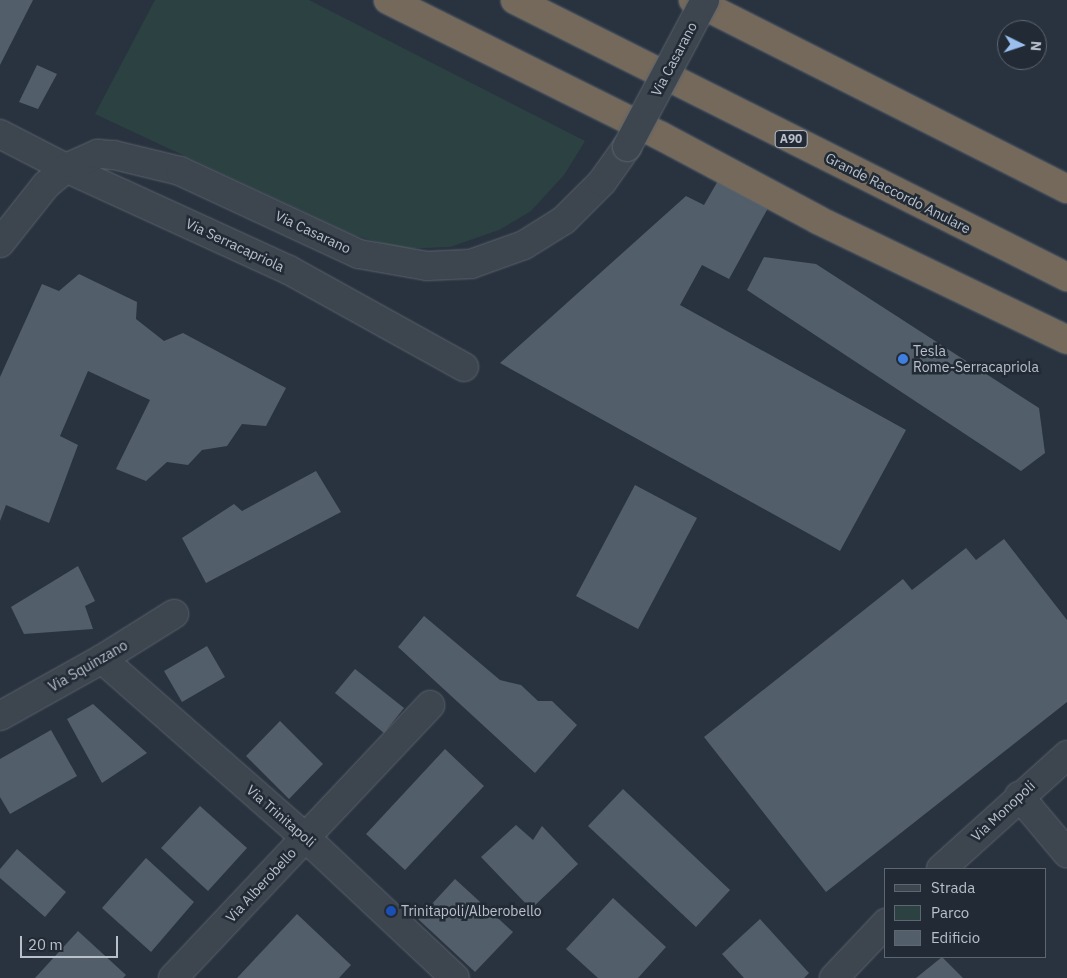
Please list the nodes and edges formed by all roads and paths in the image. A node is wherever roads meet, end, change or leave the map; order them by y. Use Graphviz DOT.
graph roads {
  1 [pos="388,0"];
  2 [pos="515,0"];
  3 [pos="693,0"];
  4 [pos="705,0"];
  5 [pos="0,134"];
  6 [pos="66,168"];
  7 [pos="1067,189"];
  8 [pos="0,243"];
  9 [pos="1067,277"];
  10 [pos="1067,340"];
  11 [pos="464,367"];
  12 [pos="174,614"];
  13 [pos="102,659"];
  14 [pos="430,705"];
  15 [pos="0,716"];
  16 [pos="1067,754"];
  17 [pos="1019,796"];
  18 [pos="306,838"];
  19 [pos="1067,853"];
  20 [pos="942,868"];
  21 [pos="884,925"];
  22 [pos="173,978"];
  23 [pos="455,978"];
  24 [pos="834,978"];
  1 -- 10 [label="highway"];
  2 -- 9 [label="highway, Grande Raccordo Anulare / A90"];
  3 -- 7 [label="highway"];
  4 -- 6 [label="street, Via Casarano, bridge"];
  5 -- 6 [label="street, Via Serracapriola"];
  6 -- 8 [label="street"];
  6 -- 11 [label="street, Via Serracapriola"];
  12 -- 13 [label="street, Via Squinzano"];
  13 -- 15 [label="street, Via Squinzano"];
  13 -- 18 [label="street, Via Trinitapoli"];
  14 -- 18 [label="street, Via Alberobello"];
  16 -- 17 [label="street, Via Monopoli"];
  17 -- 19 [label="street"];
  17 -- 20 [label="street, Via Monopoli"];
  18 -- 22 [label="street, Via Alberobello"];
  18 -- 23 [label="street, Via Trinitapoli"];
  21 -- 24 [label="street"];
}
